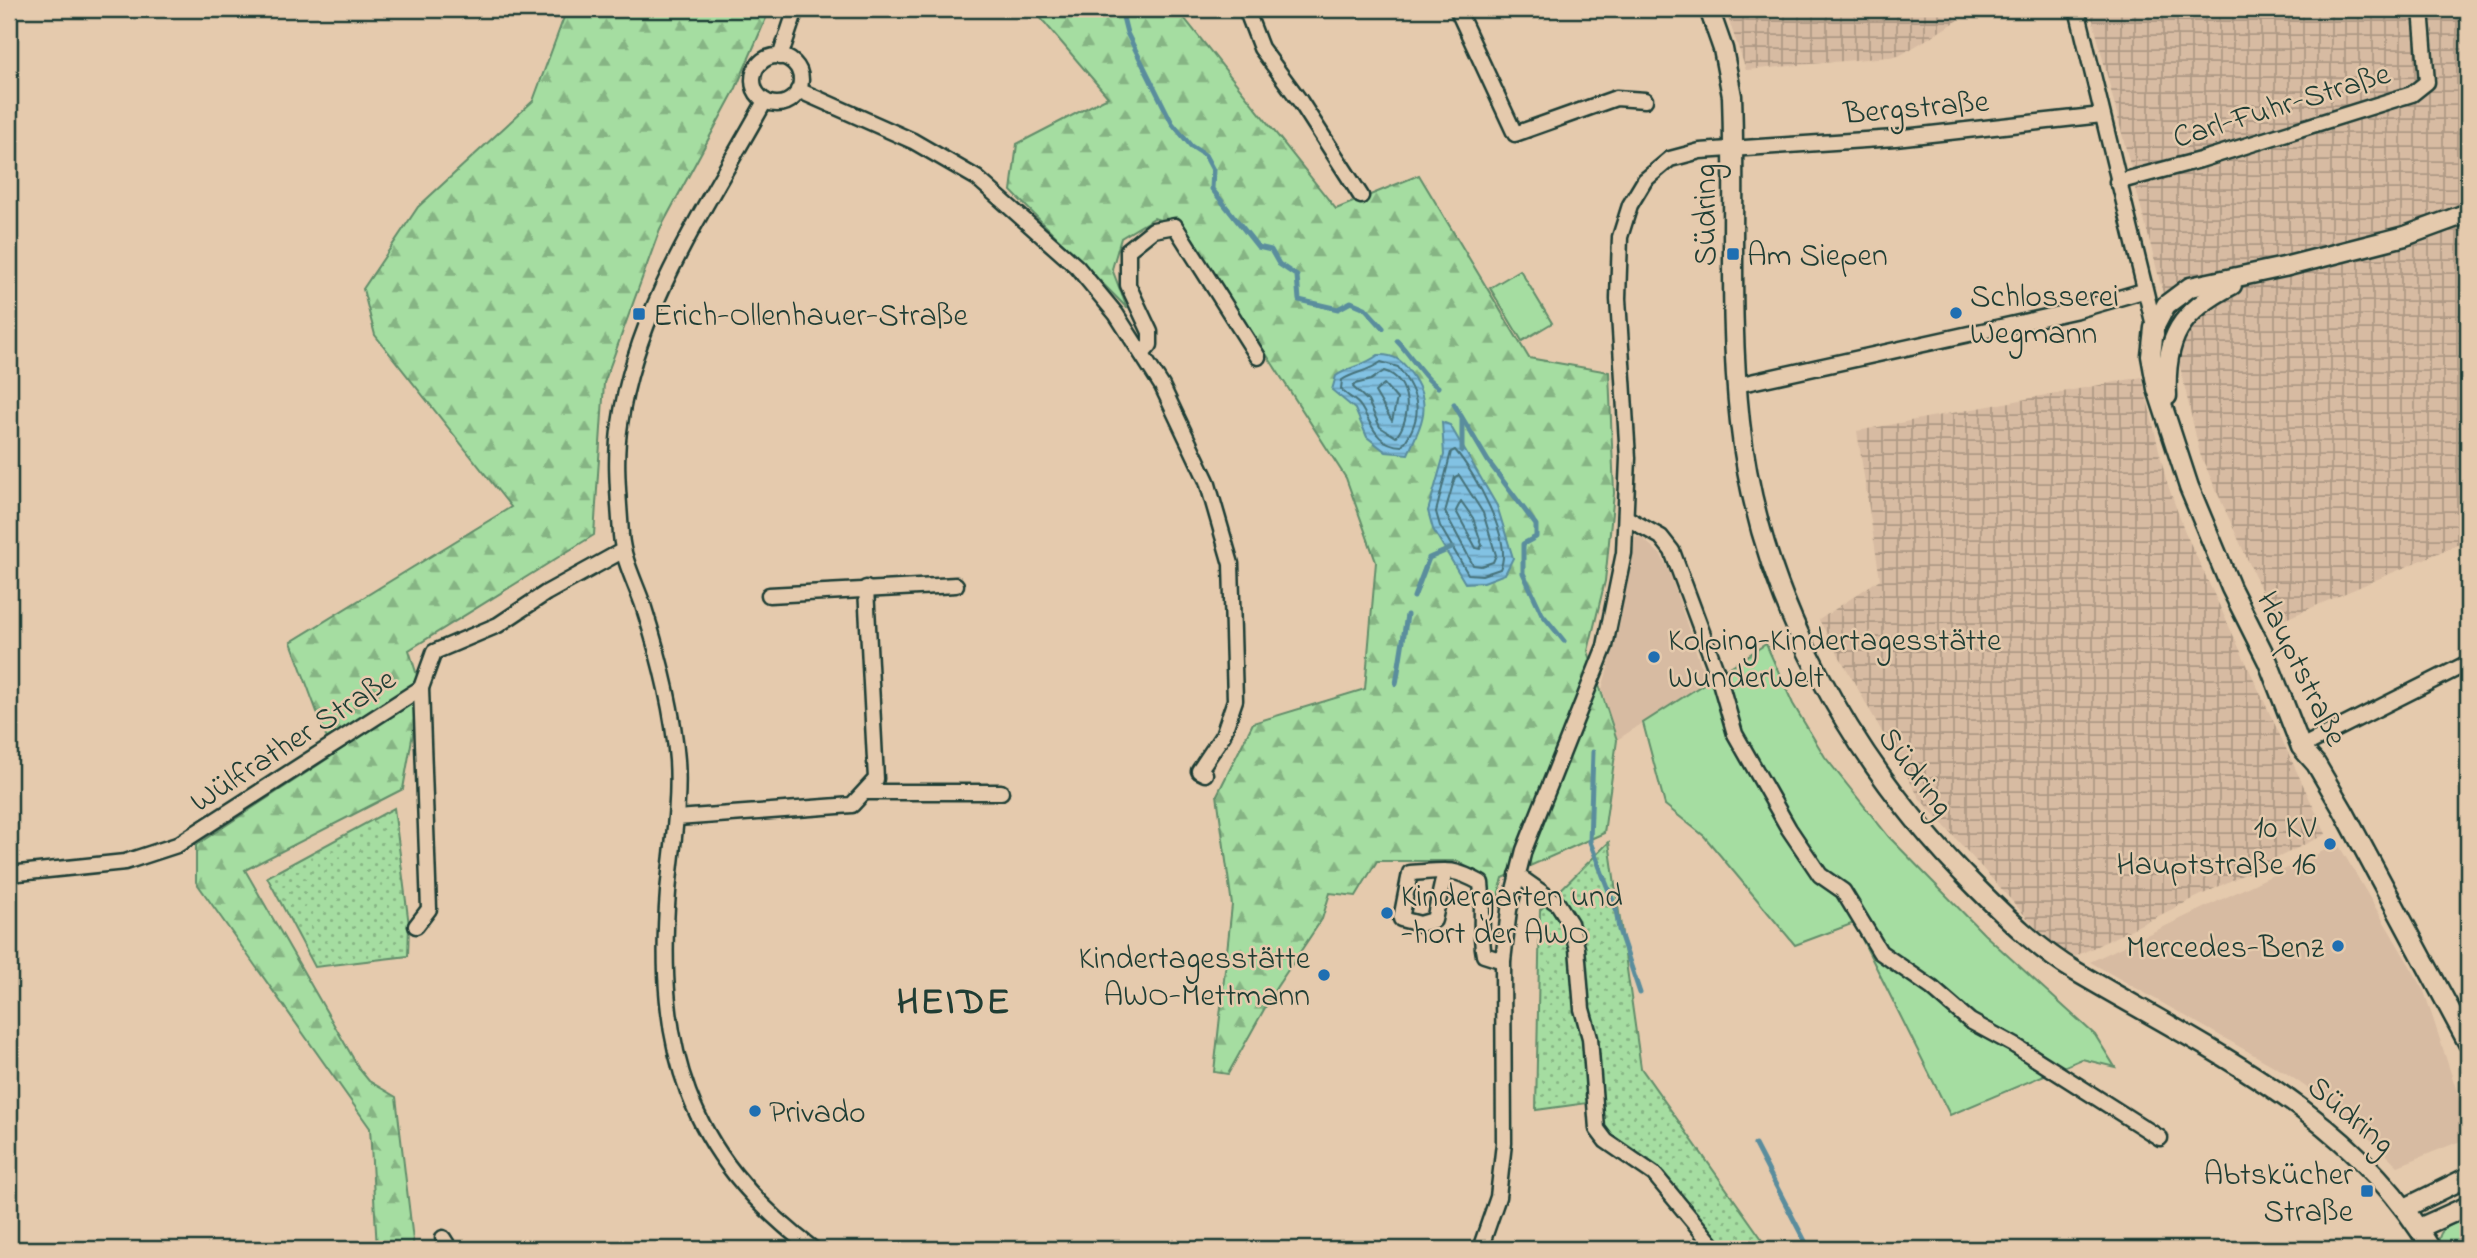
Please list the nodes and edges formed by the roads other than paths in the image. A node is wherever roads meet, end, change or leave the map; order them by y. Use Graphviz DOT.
graph roads {
  1 [pos="796,9"];
  2 [pos="1246,9"];
  3 [pos="1457,9"];
  4 [pos="1709,9"];
  5 [pos="2077,9"];
  6 [pos="2421,9"];
  7 [pos="780,57"];
  8 [pos="798,90"];
  9 [pos="1645,100"];
  10 [pos="765,101"];
  11 [pos="2102,115"];
  12 [pos="1734,148"];
  13 [pos="2117,181"];
  14 [pos="1362,196"];
  15 [pos="2468,213"];
  16 [pos="2253,274"];
  17 [pos="2143,291"];
  18 [pos="2154,328"];
  19 [pos="1142,354"];
  20 [pos="1258,357"];
  21 [pos="2166,368"];
  22 [pos="1737,385"];
  23 [pos="2168,420"];
  24 [pos="1628,518"];
  25 [pos="622,551"];
  26 [pos="956,585"];
  27 [pos="866,588"];
  28 [pos="769,595"];
  29 [pos="2468,663"];
  30 [pos="421,688"];
  31 [pos="2301,747"];
  32 [pos="1205,774"];
  33 [pos="867,792"];
  34 [pos="1001,792"];
  35 [pos="677,818"];
  36 [pos="1445,870"];
  37 [pos="9,874"];
  38 [pos="1517,875"];
  39 [pos="416,926"];
  40 [pos="1503,961"];
  41 [pos="2468,1043"];
  42 [pos="2160,1138"];
  43 [pos="2468,1177"];
  44 [pos="2468,1206"];
  45 [pos="2405,1208"];
  46 [pos="2419,1228"];
  47 [pos="813,1249"];
  48 [pos="1480,1249"];
  49 [pos="1716,1249"];
  50 [pos="2431,1249"];
  1 -- 7 [label="street"];
  2 -- 14 [label="street"];
  3 -- 9 [label="street"];
  4 -- 12 [label="street, Südring"];
  5 -- 11 [label="street, Hauptstraße"];
  6 -- 13 [label="street, Carl-Fuhr-Straße"];
  7 -- 8 [label="street"];
  7 -- 10 [label="street"];
  8 -- 10 [label="street"];
  8 -- 19 [label="street"];
  10 -- 25 [label="street"];
  11 -- 12 [label="street, Bergstraße"];
  11 -- 13 [label="street, Hauptstraße"];
  12 -- 22 [label="street, Südring"];
  12 -- 24 [label="street, Bergstraße"];
  13 -- 17 [label="street, Hauptstraße"];
  15 -- 16 [label="street"];
  16 -- 18 [label="street"];
  16 -- 21 [label="street"];
  17 -- 18 [label="street, Hauptstraße"];
  17 -- 22 [label="street"];
  18 -- 21 [label="street, Hauptstraße"];
  18 -- 23 [label="street, Hauptstraße"];
  19 -- 20 [label="street"];
  19 -- 32 [label="street"];
  21 -- 23 [label="street, Hauptstraße"];
  22 -- 45 [label="street, Südring"];
  23 -- 31 [label="street, Hauptstraße"];
  24 -- 38 [label="street, Bergstraße"];
  24 -- 42 [label="street"];
  25 -- 30 [label="street, Wülfrather Straße"];
  25 -- 35 [label="street"];
  26 -- 27 [label="street"];
  27 -- 28 [label="street"];
  27 -- 33 [label="street"];
  29 -- 31 [label="street"];
  30 -- 37 [label="street, Wülfrather Straße"];
  30 -- 39 [label="street"];
  31 -- 41 [label="street, Hauptstraße"];
  33 -- 34 [label="street"];
  33 -- 35 [label="street"];
  35 -- 47 [label="street"];
  36 -- 40 [label="street"];
  38 -- 40 [label="street, Bergstraße"];
  38 -- 49 [label="street"];
  40 -- 48 [label="street, Bergstraße"];
  43 -- 45 [label="street"];
  44 -- 46 [label="street"];
  45 -- 46 [label="street, Südring"];
  46 -- 50 [label="street, Südring"];
}
